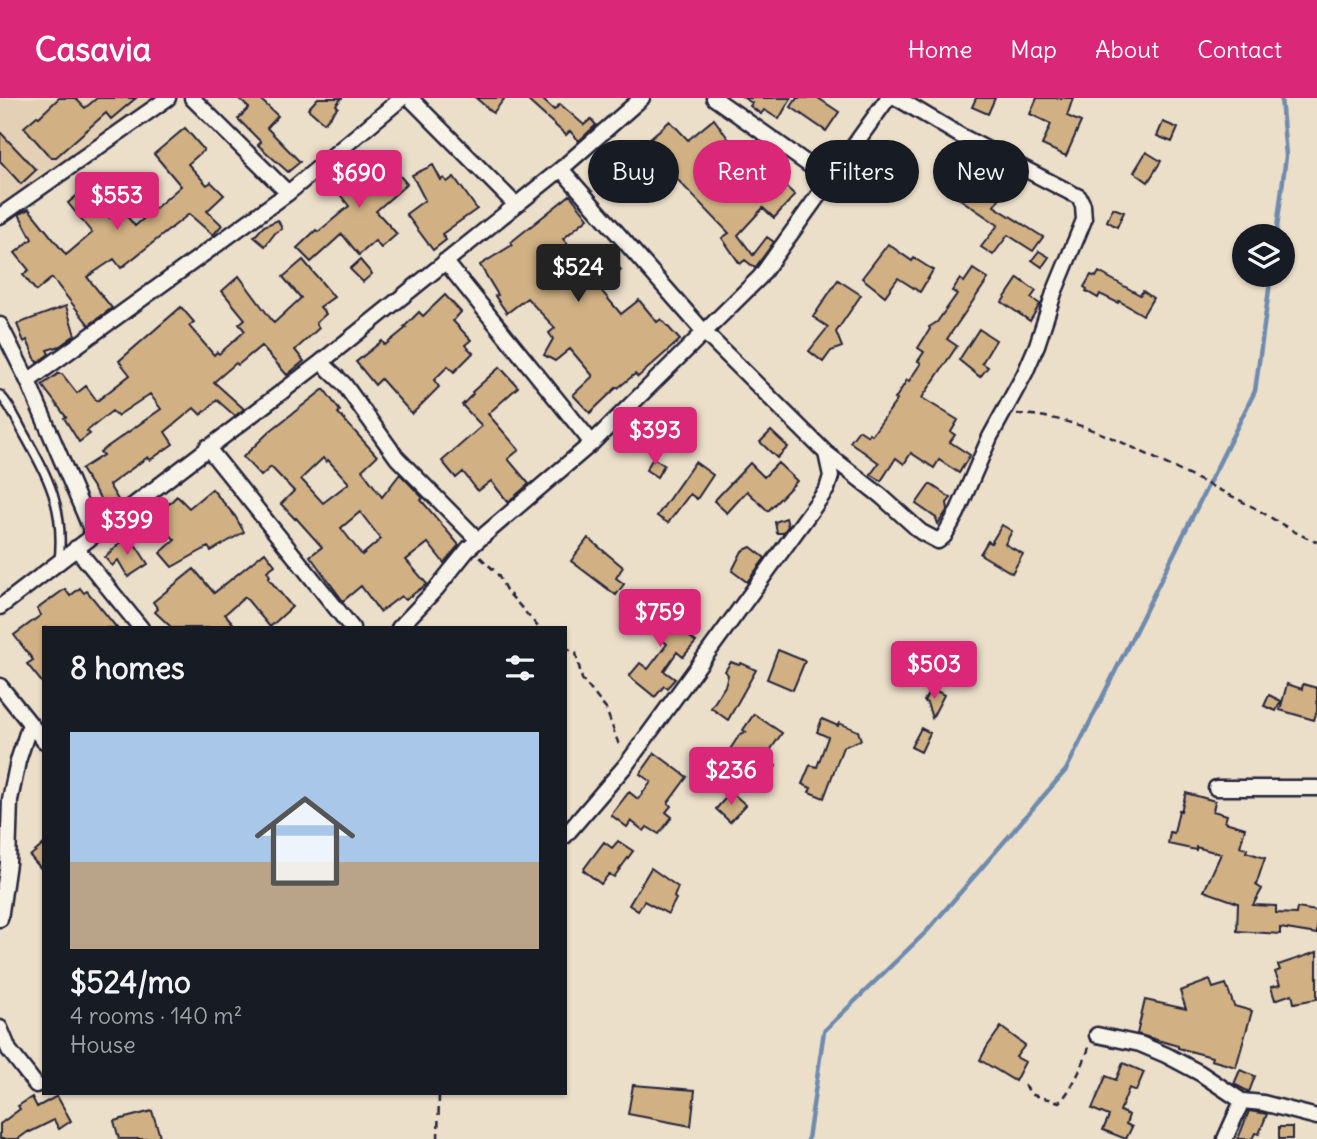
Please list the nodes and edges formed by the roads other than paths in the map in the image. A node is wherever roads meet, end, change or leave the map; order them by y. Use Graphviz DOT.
graph roads {
  1 [pos="168,98"];
  2 [pos="192,98"];
  3 [pos="402,98"];
  4 [pos="410,98"];
  5 [pos="642,98"];
  6 [pos="713,98"];
  7 [pos="888,98"];
  8 [pos="897,98"];
  9 [pos="857,140"];
  10 [pos="805,161"];
  11 [pos="561,169"];
  12 [pos="288,193"];
  13 [pos="812,203"];
  14 [pos="516,205"];
  15 [pos="0,216"];
  16 [pos="445,261"];
  17 [pos="0,325"];
  18 [pos="705,333"];
  19 [pos="321,362"];
  20 [pos="28,381"];
  21 [pos="0,395"];
  22 [pos="592,443"];
  23 [pos="207,447"];
  24 [pos="825,453"];
  25 [pos="93,534"];
  26 [pos="473,544"];
  27 [pos="76,548"];
  28 [pos="58,562"];
  29 [pos="0,607"];
  30 [pos="139,626"];
  31 [pos="350,626"];
  32 [pos="401,626"];
  33 [pos="0,685"];
  34 [pos="30,724"];
  35 [pos="42,739"];
  36 [pos="1216,788"];
  37 [pos="1317,789"];
  38 [pos="567,833"];
  39 [pos="0,919"];
  40 [pos="0,1028"];
  41 [pos="1097,1035"];
  42 [pos="36,1085"];
  43 [pos="1242,1101"];
  44 [pos="1317,1117"];
  45 [pos="1225,1139"];
  1 -- 15 [label="street"];
  2 -- 12 [label="street"];
  3 -- 12 [label="street"];
  4 -- 14 [label="street"];
  5 -- 11 [label="street"];
  6 -- 10 [label="street"];
  7 -- 9 [label="street"];
  8 -- 24 [label="street"];
  11 -- 14 [label="street"];
  11 -- 18 [label="street"];
  12 -- 20 [label="street"];
  13 -- 18 [label="street"];
  14 -- 16 [label="street"];
  16 -- 19 [label="street"];
  16 -- 22 [label="street"];
  17 -- 20 [label="street"];
  18 -- 22 [label="street"];
  18 -- 24 [label="street"];
  19 -- 23 [label="street"];
  19 -- 26 [label="street"];
  20 -- 25 [label="street"];
  21 -- 28 [label="lane"];
  22 -- 26 [label="street"];
  23 -- 25 [label="street"];
  23 -- 31 [label="street"];
  24 -- 38 [label="street"];
  25 -- 27 [label="street"];
  26 -- 32 [label="street"];
  27 -- 28 [label="street"];
  27 -- 30 [label="street"];
  28 -- 29 [label="street"];
  33 -- 34 [label="street"];
  34 -- 35 [label="street"];
  34 -- 39 [label="street"];
  36 -- 37 [label="street"];
  40 -- 42 [label="street"];
  41 -- 43 [label="street"];
  43 -- 44 [label="street"];
  43 -- 45 [label="street"];
}
